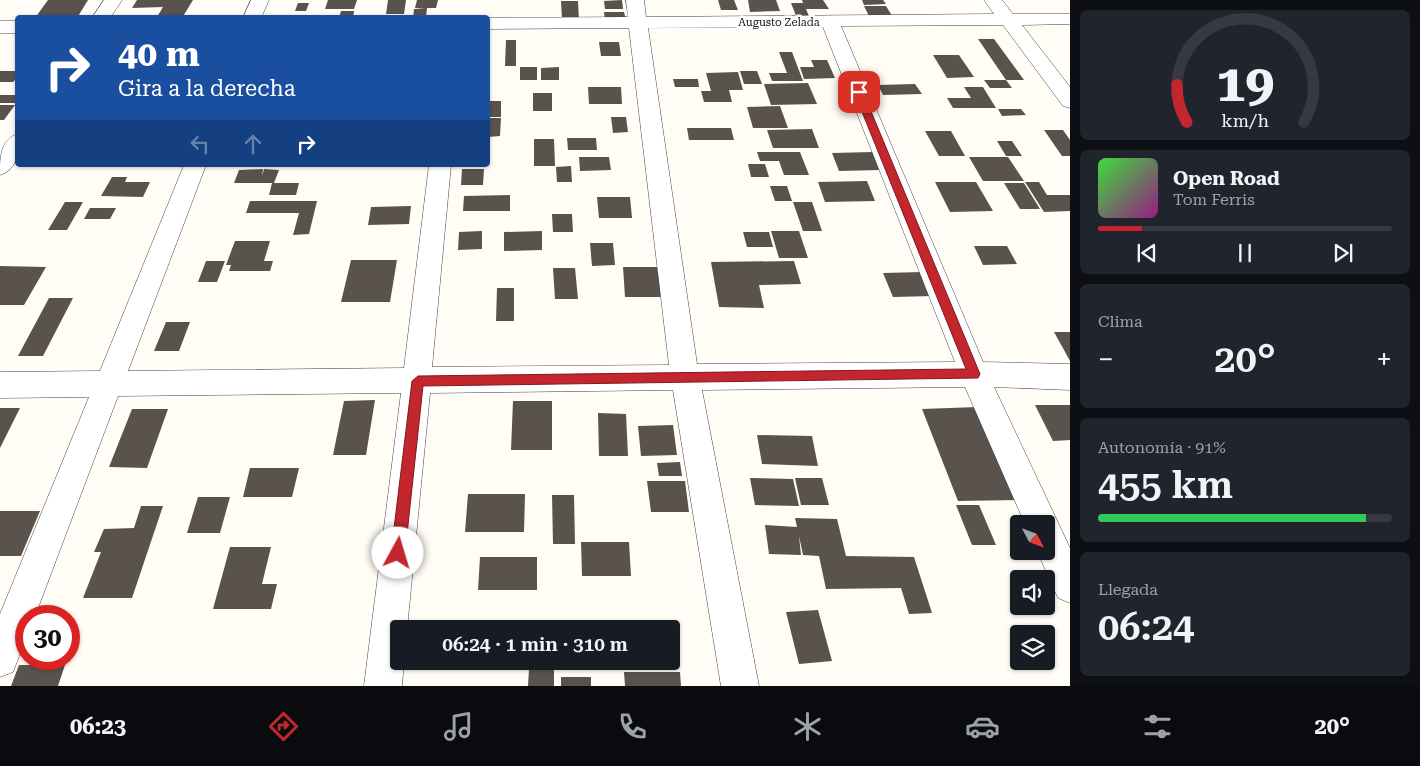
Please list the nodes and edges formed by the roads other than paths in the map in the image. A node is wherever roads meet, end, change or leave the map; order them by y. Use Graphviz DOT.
graph roads {
  1 [pos="112,0"];
  2 [pos="260,0"];
  3 [pos="994,0"];
  4 [pos="637,12"];
  5 [pos="103,15"];
  6 [pos="253,15"];
  7 [pos="1008,19"];
  8 [pos="1070,19"];
  9 [pos="830,22"];
  10 [pos="490,24"];
  11 [pos="0,27"];
  12 [pos="15,27"];
  13 [pos="1070,102"];
  14 [pos="15,145"];
  15 [pos="0,167"];
  16 [pos="194,167"];
  17 [pos="440,167"];
  18 [pos="974,374"];
  19 [pos="1070,377"];
  20 [pos="685,378"];
  21 [pos="418,381"];
  22 [pos="111,383"];
  23 [pos="0,385"];
  24 [pos="1038,515"];
  25 [pos="1055,554"];
  26 [pos="1070,586"];
  27 [pos="0,659"];
  28 [pos="383,686"];
  29 [pos="740,686"];
  1 -- 5 [label="street"];
  2 -- 6 [label="street"];
  3 -- 7 [label="street"];
  4 -- 9 [label="street, Augusto Zelada"];
  4 -- 10 [label="street, Augusto Zelada"];
  4 -- 20 [label="street"];
  7 -- 8 [label="street, Augusto Zelada"];
  7 -- 9 [label="street, Augusto Zelada"];
  7 -- 13 [label="street"];
  9 -- 18 [label="street"];
  11 -- 12 [label="street"];
  14 -- 15 [label="street"];
  16 -- 22 [label="street"];
  17 -- 21 [label="street"];
  18 -- 19 [label="street"];
  18 -- 20 [label="street"];
  18 -- 24 [label="street"];
  20 -- 21 [label="street"];
  20 -- 29 [label="street"];
  21 -- 22 [label="street"];
  21 -- 28 [label="street"];
  22 -- 23 [label="street"];
  22 -- 27 [label="street"];
  25 -- 26 [label="street"];
}
